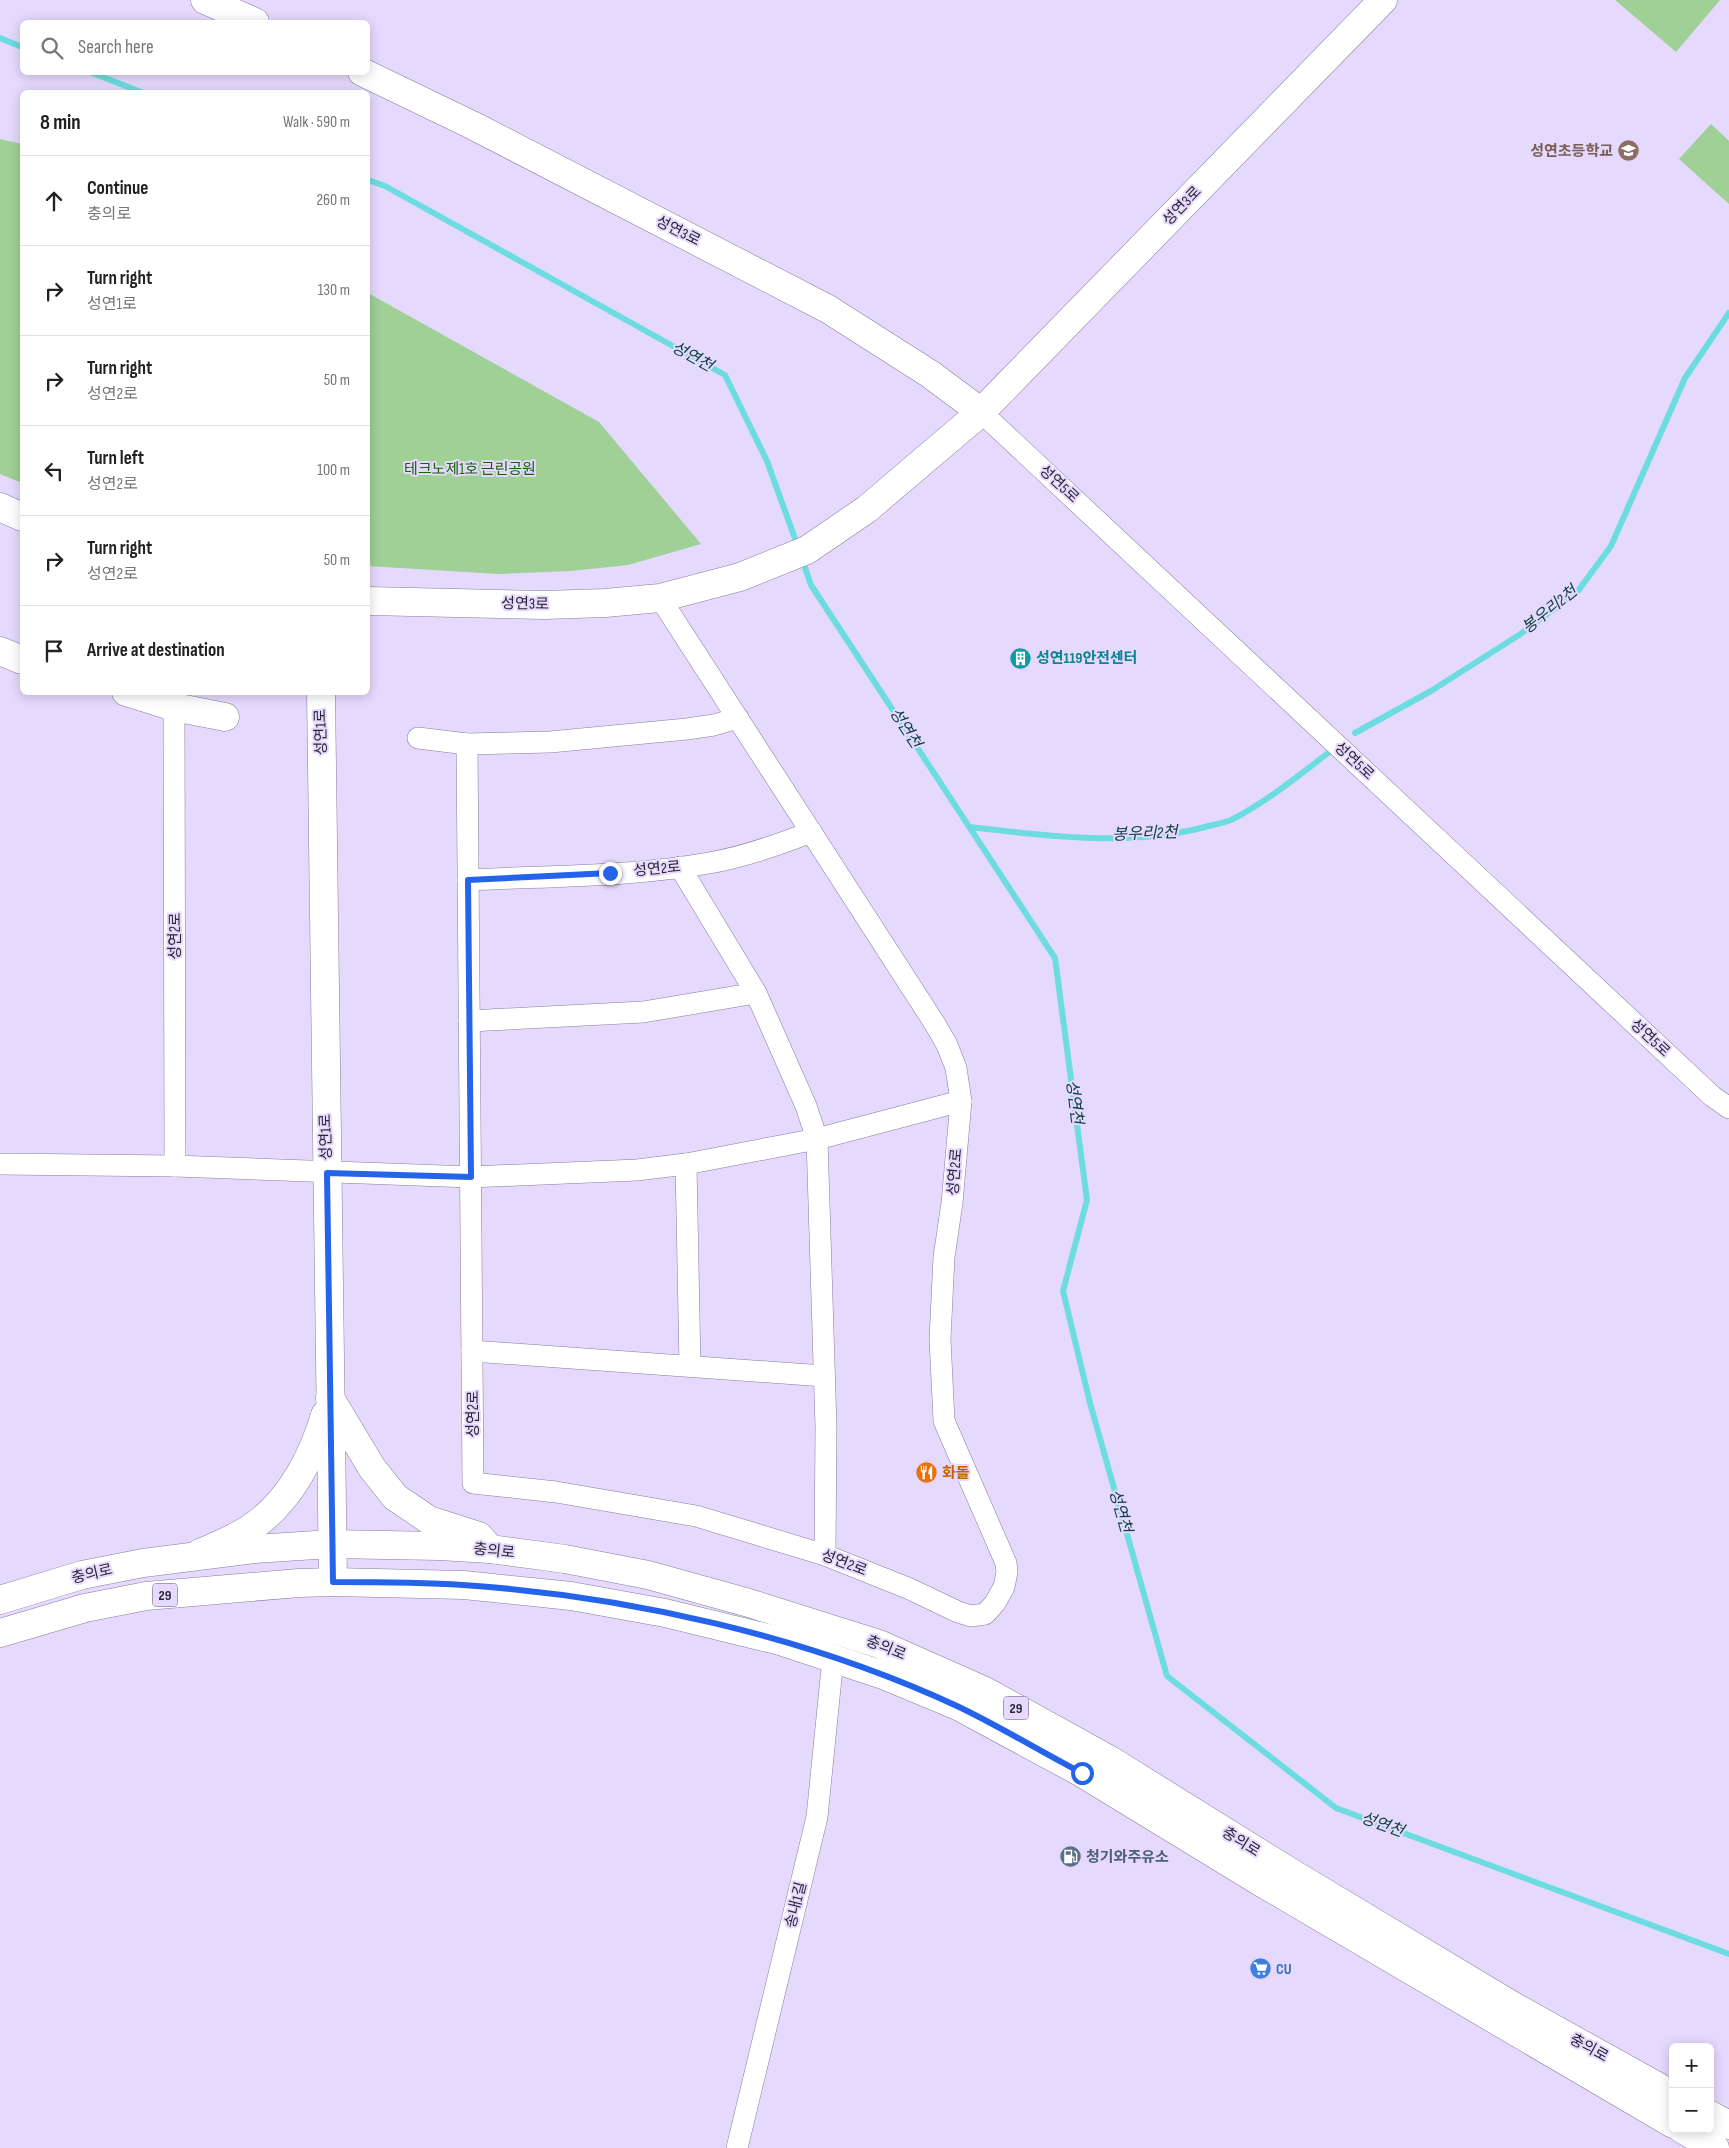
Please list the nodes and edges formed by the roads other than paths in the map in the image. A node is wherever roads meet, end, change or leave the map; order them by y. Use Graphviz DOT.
graph roads {
  1 [pos="204,0"];
  2 [pos="1383,0"];
  3 [pos="250,20"];
  4 [pos="368,75"];
  5 [pos="981,412"];
  6 [pos="0,507"];
  7 [pos="20,516"];
  8 [pos="660,598"];
  9 [pos="370,601"];
  10 [pos="0,651"];
  11 [pos="20,659"];
  12 [pos="136,695"];
  13 [pos="321,695"];
  14 [pos="174,707"];
  15 [pos="225,717"];
  16 [pos="738,718"];
  17 [pos="418,738"];
  18 [pos="467,744"];
  19 [pos="811,832"];
  20 [pos="680,867"];
  21 [pos="468,880"];
  22 [pos="756,993"];
  23 [pos="470,1021"];
  24 [pos="961,1101"];
  25 [pos="1729,1108"];
  26 [pos="817,1139"];
  27 [pos="0,1164"];
  28 [pos="686,1164"];
  29 [pos="175,1166"];
  30 [pos="327,1173"];
  31 [pos="471,1177"];
  32 [pos="472,1351"];
  33 [pos="690,1366"];
  34 [pos="824,1376"];
  35 [pos="330,1396"];
  36 [pos="331,1544"];
  37 [pos="439,1546"];
  38 [pos="490,1549"];
  39 [pos="825,1556"];
  40 [pos="192,1557"];
  41 [pos="333,1582"];
  42 [pos="438,1584"];
  43 [pos="0,1600"];
  44 [pos="0,1633"];
  45 [pos="833,1658"];
  46 [pos="1669,2093"];
  47 [pos="1714,2117"];
  48 [pos="1669,2122"];
  49 [pos="1729,2125"];
  50 [pos="1689,2133"];
  51 [pos="737,2148"];
  52 [pos="1715,2148"];
  1 -- 3 [label="main road"];
  2 -- 5 [label="main road, 성연3로"];
  4 -- 5 [label="main road, 성연3로"];
  5 -- 8 [label="main road, 성연3로"];
  5 -- 25 [label="street, 성연5로"];
  6 -- 7 [label="main road"];
  8 -- 9 [label="main road, 성연3로"];
  8 -- 16 [label="street, 성연2로"];
  10 -- 11 [label="main road"];
  12 -- 14 [label="main road"];
  13 -- 30 [label="main road, 성연1로"];
  14 -- 15 [label="main road"];
  14 -- 29 [label="street, 성연2로"];
  16 -- 18 [label="street"];
  16 -- 19 [label="street, 성연2로"];
  17 -- 18 [label="street"];
  18 -- 21 [label="street, 성연2로"];
  19 -- 20 [label="street, 성연2로"];
  19 -- 24 [label="street, 성연2로"];
  20 -- 21 [label="street, 성연2로"];
  20 -- 22 [label="street"];
  21 -- 23 [label="street, 성연2로"];
  22 -- 23 [label="street"];
  22 -- 26 [label="street"];
  23 -- 31 [label="street, 성연2로"];
  24 -- 26 [label="street"];
  24 -- 39 [label="street, 성연2로"];
  26 -- 28 [label="street"];
  26 -- 34 [label="street"];
  27 -- 29 [label="street"];
  28 -- 31 [label="street"];
  28 -- 33 [label="street"];
  29 -- 30 [label="street"];
  30 -- 31 [label="street"];
  30 -- 35 [label="main road, 성연1로"];
  31 -- 32 [label="street, 성연2로"];
  32 -- 33 [label="street"];
  32 -- 39 [label="street, 성연2로"];
  33 -- 34 [label="street"];
  34 -- 39 [label="street"];
  35 -- 36 [label="main road, 성연1로"];
  35 -- 38 [label="main road"];
  35 -- 40 [label="main road"];
  36 -- 37 [label="main road, 충의로 / 29"];
  36 -- 40 [label="main road, 충의로 / 29"];
  36 -- 41 [label="main road, 성연1로"];
  37 -- 38 [label="main road, 충의로 / 29"];
  37 -- 42 [label="main road"];
  38 -- 46 [label="main road, 충의로 / 29"];
  40 -- 43 [label="main road, 충의로 / 29"];
  41 -- 42 [label="main road, 충의로 / 29"];
  41 -- 44 [label="main road, 충의로 / 29"];
  42 -- 45 [label="main road, 충의로 / 29"];
  45 -- 48 [label="main road, 충의로 / 29"];
  45 -- 51 [label="street, 송내1길"];
  47 -- 49 [label="main road"];
  50 -- 52 [label="main road"];
}
